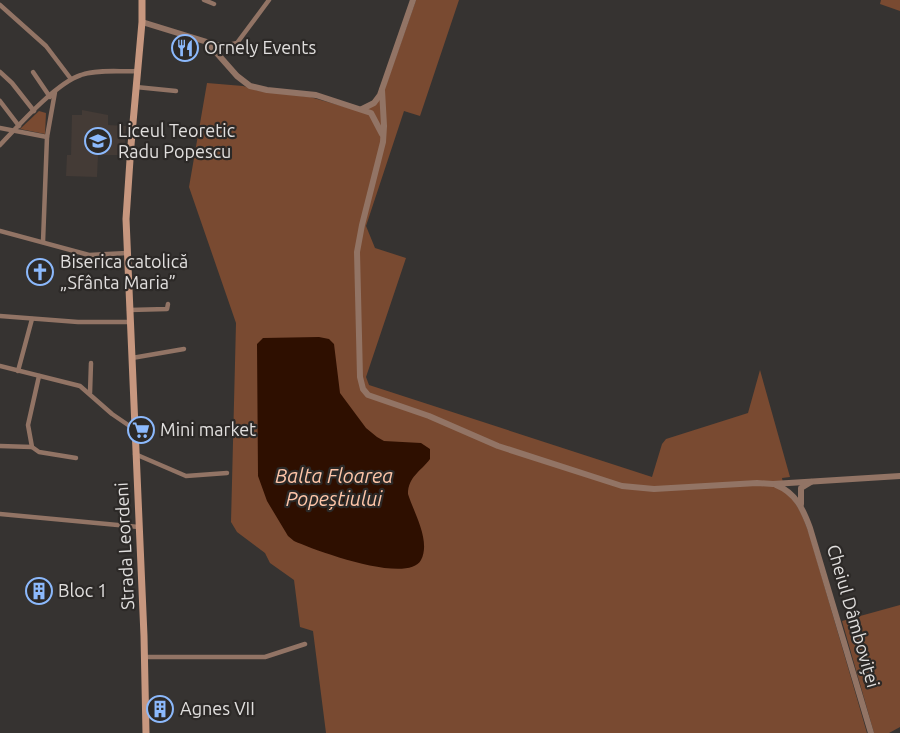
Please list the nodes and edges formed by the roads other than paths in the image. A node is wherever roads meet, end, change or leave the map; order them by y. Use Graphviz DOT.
graph roads {
  1 [pos="142,0"];
  2 [pos="204,0"];
  3 [pos="268,0"];
  4 [pos="413,0"];
  5 [pos="214,4"];
  6 [pos="0,5"];
  7 [pos="142,22"];
  8 [pos="207,42"];
  9 [pos="137,71"];
  10 [pos="0,72"];
  11 [pos="33,72"];
  12 [pos="70,79"];
  13 [pos="136,87"];
  14 [pos="382,90"];
  15 [pos="176,91"];
  16 [pos="55,92"];
  17 [pos="50,97"];
  18 [pos="0,101"];
  19 [pos="373,104"];
  20 [pos="382,107"];
  21 [pos="359,108"];
  22 [pos="34,111"];
  23 [pos="372,113"];
  24 [pos="19,126"];
  25 [pos="0,128"];
  26 [pos="14,130"];
  27 [pos="47,137"];
  28 [pos="383,138"];
  29 [pos="0,146"];
  30 [pos="0,231"];
  31 [pos="43,242"];
  32 [pos="127,253"];
  33 [pos="168,304"];
  34 [pos="129,310"];
  35 [pos="0,316"];
  36 [pos="32,319"];
  37 [pos="130,322"];
  38 [pos="184,349"];
  39 [pos="132,358"];
  40 [pos="91,363"];
  41 [pos="0,366"];
  42 [pos="18,371"];
  43 [pos="39,376"];
  44 [pos="90,393"];
  45 [pos="134,429"];
  46 [pos="0,446"];
  47 [pos="32,447"];
  48 [pos="135,454"];
  49 [pos="76,458"];
  50 [pos="227,473"];
  51 [pos="900,476"];
  52 [pos="773,484"];
  53 [pos="797,486"];
  54 [pos="791,493"];
  55 [pos="802,508"];
  56 [pos="0,514"];
  57 [pos="139,527"];
  58 [pos="305,644"];
  59 [pos="145,657"];
  60 [pos="146,733"];
  61 [pos="871,733"];
  1 -- 7 [label="main road, Strada Leordeni"];
  2 -- 5 [label="street"];
  3 -- 8 [label="street"];
  4 -- 14 [label="street"];
  6 -- 12 [label="street"];
  7 -- 8 [label="street"];
  7 -- 9 [label="main road, Strada Leordeni"];
  8 -- 21 [label="street"];
  9 -- 12 [label="street"];
  9 -- 13 [label="main road, Strada Leordeni"];
  10 -- 22 [label="street"];
  11 -- 17 [label="street"];
  12 -- 16 [label="street"];
  13 -- 15 [label="street"];
  13 -- 32 [label="main road, Strada Leordeni"];
  14 -- 19 [label="street"];
  14 -- 20 [label="street"];
  16 -- 17 [label="street"];
  16 -- 27 [label="street"];
  17 -- 22 [label="street"];
  18 -- 24 [label="street"];
  19 -- 20 [label="street"];
  19 -- 21 [label="street"];
  19 -- 23 [label="street"];
  20 -- 23 [label="street"];
  20 -- 28 [label="street"];
  21 -- 23 [label="street"];
  22 -- 24 [label="street"];
  23 -- 28 [label="street"];
  24 -- 26 [label="street"];
  25 -- 26 [label="street"];
  26 -- 27 [label="street"];
  26 -- 29 [label="street"];
  27 -- 31 [label="street"];
  28 -- 52 [label="street"];
  30 -- 31 [label="street"];
  31 -- 32 [label="street"];
  32 -- 34 [label="main road, Strada Leordeni"];
  33 -- 34 [label="street"];
  34 -- 37 [label="main road, Strada Leordeni"];
  35 -- 36 [label="street"];
  36 -- 37 [label="street"];
  36 -- 42 [label="street"];
  37 -- 39 [label="main road, Strada Leordeni"];
  38 -- 39 [label="street"];
  39 -- 45 [label="main road, Strada Leordeni"];
  40 -- 44 [label="street"];
  41 -- 42 [label="street"];
  42 -- 43 [label="street"];
  43 -- 44 [label="street"];
  43 -- 47 [label="street"];
  44 -- 45 [label="street"];
  45 -- 48 [label="main road, Strada Leordeni"];
  46 -- 47 [label="street"];
  47 -- 49 [label="street"];
  48 -- 50 [label="street"];
  48 -- 57 [label="main road, Strada Leordeni"];
  51 -- 53 [label="street"];
  52 -- 53 [label="street"];
  52 -- 54 [label="street"];
  53 -- 54 [label="street"];
  53 -- 54 [label="street"];
  53 -- 55 [label="street"];
  54 -- 55 [label="street"];
  55 -- 61 [label="street, Cheiul Dâmboviței"];
  56 -- 57 [label="street"];
  57 -- 59 [label="main road, Strada Leordeni"];
  58 -- 59 [label="street"];
  59 -- 60 [label="main road, Strada Leordeni"];
}
